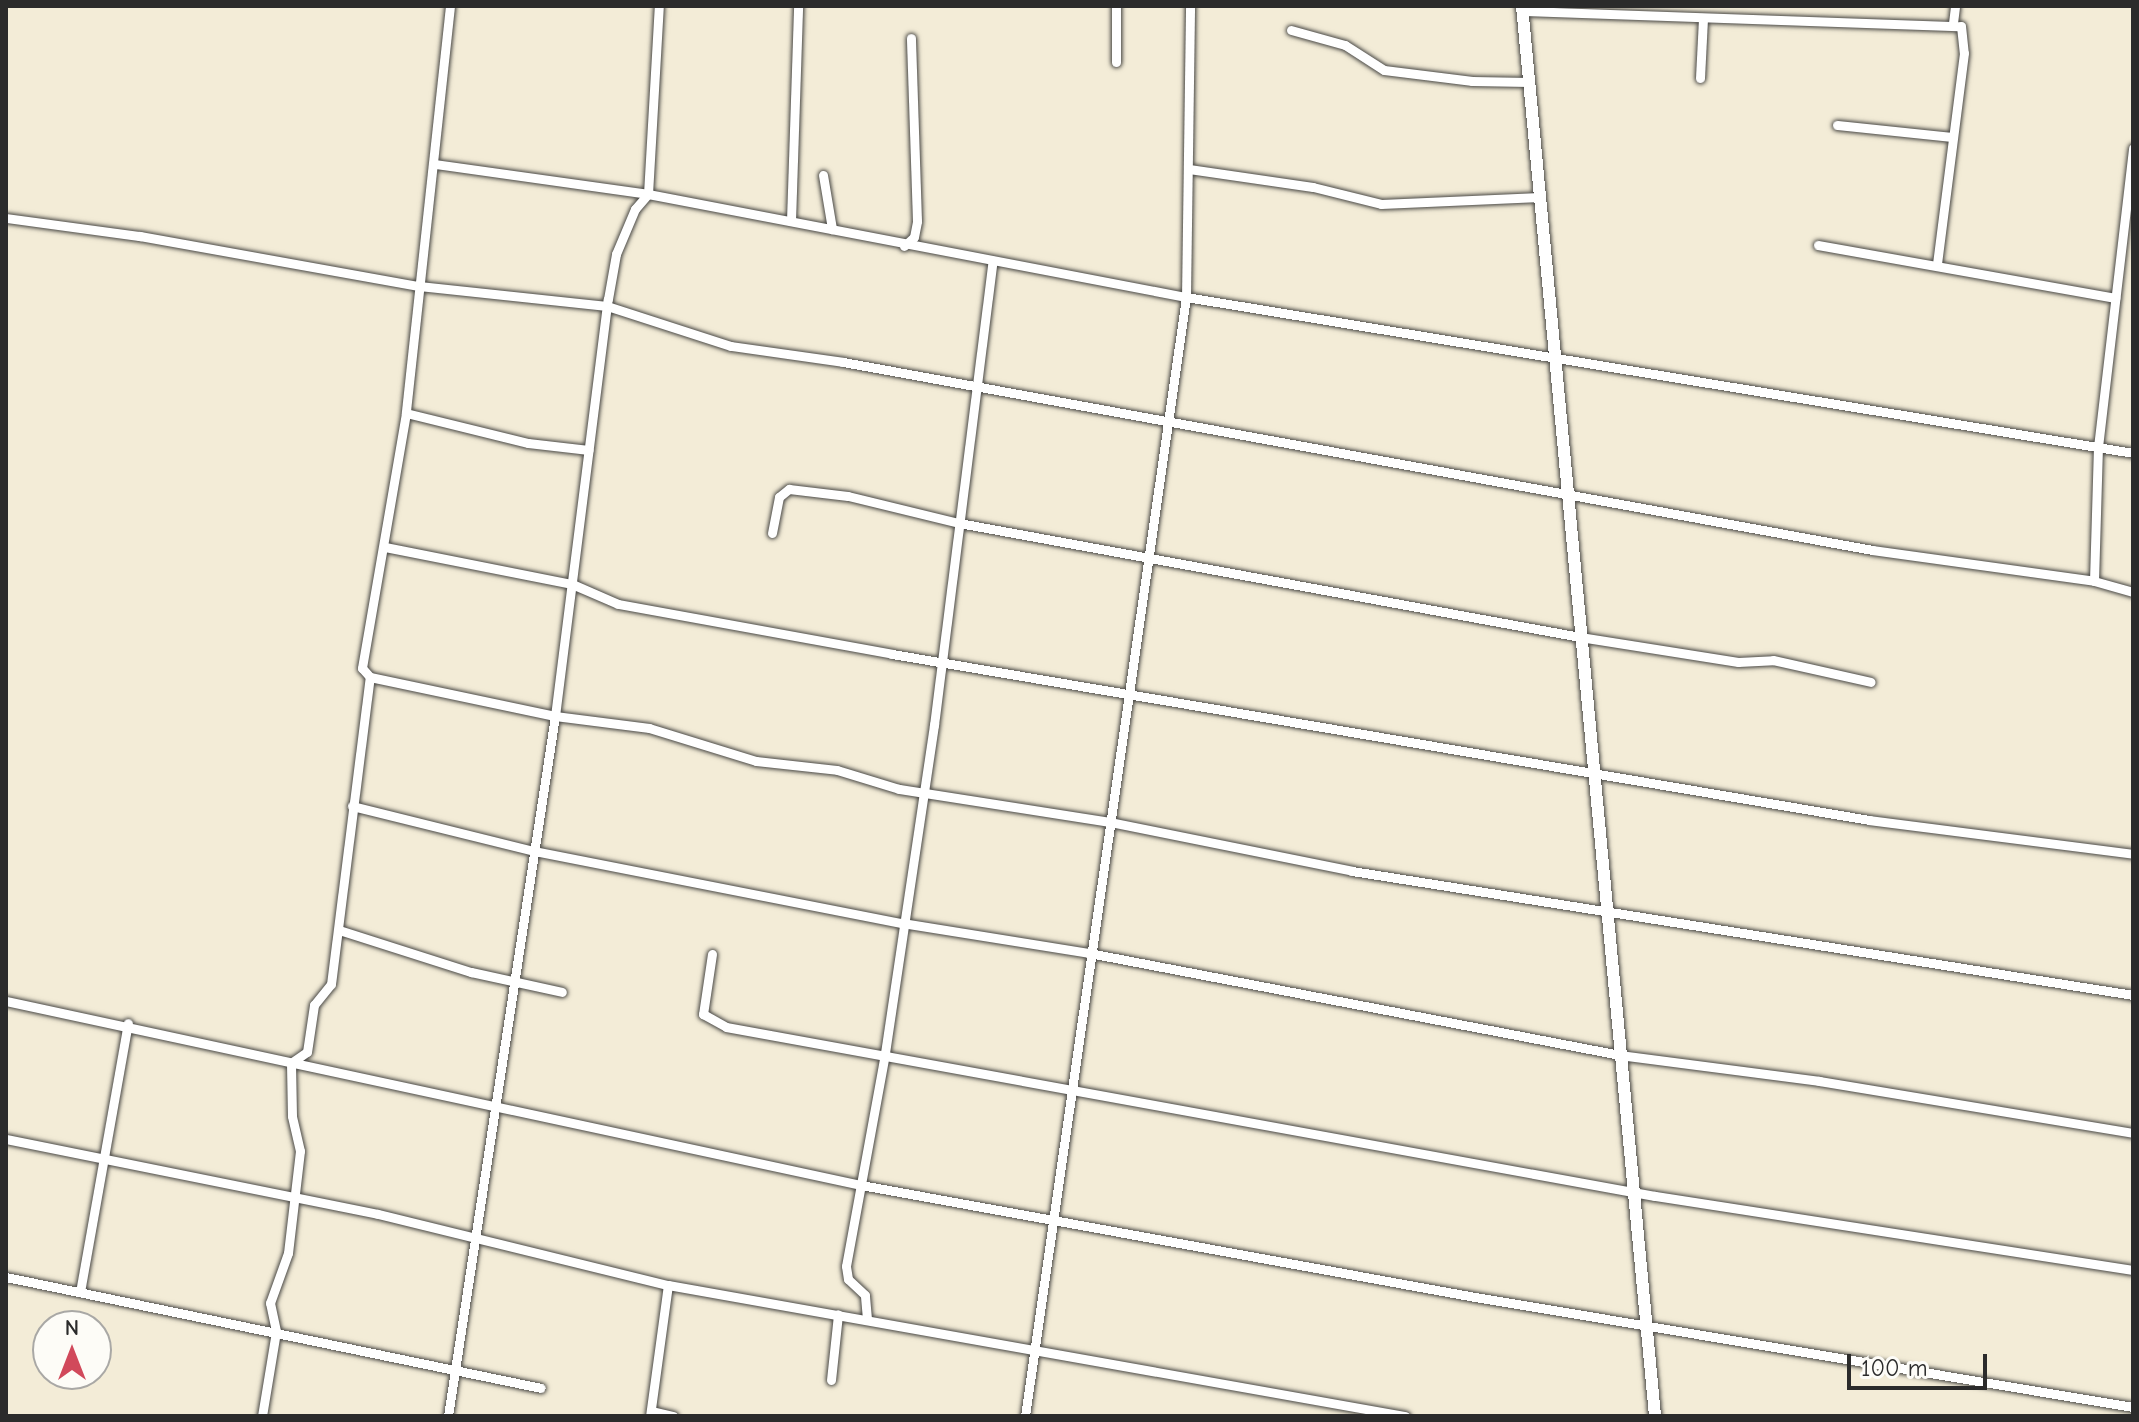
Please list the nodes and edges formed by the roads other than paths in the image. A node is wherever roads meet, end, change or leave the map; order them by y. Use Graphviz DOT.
graph roads {
  1 [pos="450,6"];
  2 [pos="659,6"];
  3 [pos="798,6"];
  4 [pos="1116,6"];
  5 [pos="1190,6"];
  6 [pos="1955,6"];
  7 [pos="1522,8"];
  8 [pos="1703,18"];
  9 [pos="1953,23"];
  10 [pos="1291,30"];
  11 [pos="911,38"];
  12 [pos="1116,62"];
  13 [pos="1700,78"];
  14 [pos="1529,82"];
  15 [pos="1837,125"];
  16 [pos="1952,137"];
  17 [pos="2133,148"];
  18 [pos="435,164"];
  19 [pos="1189,169"];
  20 [pos="823,175"];
  21 [pos="648,194"];
  22 [pos="1540,197"];
  23 [pos="6,218"];
  24 [pos="791,221"];
  25 [pos="832,229"];
  26 [pos="1818,245"];
  27 [pos="904,246"];
  28 [pos="993,261"];
  29 [pos="1937,265"];
  30 [pos="419,286"];
  31 [pos="1186,297"];
  32 [pos="2115,298"];
  33 [pos="607,306"];
  34 [pos="1555,357"];
  35 [pos="977,388"];
  36 [pos="406,413"];
  37 [pos="1170,425"];
  38 [pos="2098,447"];
  39 [pos="589,450"];
  40 [pos="2133,453"];
  41 [pos="1567,493"];
  42 [pos="959,523"];
  43 [pos="772,533"];
  44 [pos="385,547"];
  45 [pos="1148,558"];
  46 [pos="2094,581"];
  47 [pos="572,584"];
  48 [pos="2133,592"];
  49 [pos="1580,637"];
  50 [pos="939,660"];
  51 [pos="370,677"];
  52 [pos="1871,682"];
  53 [pos="1128,693"];
  54 [pos="555,716"];
  55 [pos="1592,769"];
  56 [pos="922,789"];
  57 [pos="352,806"];
  58 [pos="1110,822"];
  59 [pos="534,851"];
  60 [pos="2133,854"];
  61 [pos="1606,910"];
  62 [pos="902,923"];
  63 [pos="339,930"];
  64 [pos="1089,953"];
  65 [pos="712,954"];
  66 [pos="512,982"];
  67 [pos="562,992"];
  68 [pos="2133,995"];
  69 [pos="6,1001"];
  70 [pos="128,1023"];
  71 [pos="885,1053"];
  72 [pos="1620,1055"];
  73 [pos="291,1063"];
  74 [pos="1071,1088"];
  75 [pos="491,1108"];
  76 [pos="2133,1133"];
  77 [pos="6,1139"];
  78 [pos="104,1159"];
  79 [pos="861,1185"];
  80 [pos="1631,1191"];
  81 [pos="291,1197"];
  82 [pos="1052,1219"];
  83 [pos="473,1237"];
  84 [pos="2133,1270"];
  85 [pos="6,1277"];
  86 [pos="668,1285"];
  87 [pos="80,1292"];
  88 [pos="838,1314"];
  89 [pos="867,1319"];
  90 [pos="1647,1326"];
  91 [pos="276,1331"];
  92 [pos="1034,1352"];
  93 [pos="455,1369"];
  94 [pos="831,1380"];
  95 [pos="541,1388"];
  96 [pos="2133,1407"];
  97 [pos="650,1414"];
  98 [pos="262,1416"];
  99 [pos="448,1416"];
  100 [pos="673,1416"];
  101 [pos="1025,1416"];
  102 [pos="1405,1416"];
  103 [pos="1655,1416"];
  1 -- 18 [label="street"];
  2 -- 21 [label="street"];
  3 -- 24 [label="street"];
  4 -- 12 [label="street"];
  5 -- 19 [label="street"];
  6 -- 9 [label="street"];
  7 -- 8 [label="street"];
  7 -- 14 [label="street"];
  8 -- 9 [label="street"];
  8 -- 13 [label="street"];
  9 -- 16 [label="street"];
  10 -- 14 [label="street"];
  11 -- 27 [label="street"];
  14 -- 22 [label="street"];
  15 -- 16 [label="street"];
  16 -- 29 [label="street"];
  17 -- 32 [label="street"];
  18 -- 21 [label="street"];
  18 -- 30 [label="street"];
  19 -- 22 [label="street"];
  19 -- 31 [label="street"];
  20 -- 25 [label="street"];
  21 -- 24 [label="street"];
  21 -- 33 [label="street"];
  22 -- 34 [label="street"];
  23 -- 30 [label="street"];
  24 -- 25 [label="street"];
  25 -- 27 [label="street"];
  26 -- 29 [label="street"];
  27 -- 28 [label="street"];
  28 -- 31 [label="street"];
  28 -- 35 [label="street"];
  29 -- 32 [label="street"];
  30 -- 33 [label="street"];
  30 -- 36 [label="street"];
  31 -- 34 [label="street"];
  31 -- 37 [label="street"];
  32 -- 38 [label="street"];
  33 -- 35 [label="street"];
  33 -- 39 [label="street"];
  34 -- 38 [label="street"];
  34 -- 41 [label="street"];
  35 -- 37 [label="street"];
  35 -- 42 [label="street"];
  36 -- 39 [label="street"];
  36 -- 44 [label="street"];
  37 -- 41 [label="street"];
  37 -- 45 [label="street"];
  38 -- 40 [label="street"];
  38 -- 46 [label="street"];
  39 -- 47 [label="street"];
  41 -- 46 [label="street"];
  41 -- 49 [label="street"];
  42 -- 43 [label="street"];
  42 -- 45 [label="street"];
  42 -- 50 [label="street"];
  44 -- 47 [label="street"];
  44 -- 51 [label="street"];
  45 -- 49 [label="street"];
  45 -- 53 [label="street"];
  46 -- 48 [label="street"];
  47 -- 50 [label="street"];
  47 -- 54 [label="street"];
  49 -- 52 [label="street"];
  49 -- 55 [label="street"];
  50 -- 53 [label="street"];
  50 -- 56 [label="street"];
  51 -- 54 [label="street"];
  51 -- 57 [label="street"];
  53 -- 55 [label="street"];
  53 -- 58 [label="street"];
  54 -- 56 [label="street"];
  54 -- 59 [label="street"];
  55 -- 60 [label="street"];
  55 -- 61 [label="street"];
  56 -- 58 [label="street"];
  56 -- 62 [label="street"];
  57 -- 59 [label="street"];
  57 -- 63 [label="street"];
  58 -- 61 [label="street"];
  58 -- 64 [label="street"];
  59 -- 62 [label="street"];
  59 -- 66 [label="street"];
  61 -- 68 [label="street"];
  61 -- 72 [label="street"];
  62 -- 64 [label="street"];
  62 -- 71 [label="street"];
  63 -- 66 [label="street"];
  63 -- 73 [label="street"];
  64 -- 72 [label="street"];
  64 -- 74 [label="street"];
  65 -- 71 [label="street"];
  66 -- 67 [label="street"];
  66 -- 75 [label="street"];
  69 -- 70 [label="street"];
  70 -- 73 [label="street"];
  70 -- 78 [label="street"];
  71 -- 74 [label="street"];
  71 -- 79 [label="street"];
  72 -- 76 [label="street"];
  72 -- 80 [label="street"];
  73 -- 75 [label="street"];
  73 -- 81 [label="street"];
  74 -- 80 [label="street"];
  74 -- 82 [label="street"];
  75 -- 79 [label="street"];
  75 -- 83 [label="street"];
  77 -- 78 [label="street"];
  78 -- 81 [label="street"];
  78 -- 87 [label="street"];
  79 -- 82 [label="street"];
  79 -- 89 [label="street"];
  80 -- 84 [label="street"];
  80 -- 90 [label="street"];
  81 -- 83 [label="street"];
  81 -- 91 [label="street"];
  82 -- 90 [label="street"];
  82 -- 92 [label="street"];
  83 -- 86 [label="street"];
  83 -- 93 [label="street"];
  85 -- 87 [label="street"];
  86 -- 88 [label="street"];
  86 -- 97 [label="street"];
  87 -- 91 [label="street"];
  88 -- 89 [label="street"];
  88 -- 94 [label="street"];
  89 -- 92 [label="street"];
  90 -- 96 [label="street"];
  90 -- 103 [label="street"];
  91 -- 93 [label="street"];
  91 -- 98 [label="street"];
  92 -- 101 [label="street"];
  92 -- 102 [label="street"];
  93 -- 95 [label="street"];
  93 -- 99 [label="street"];
  97 -- 100 [label="street"];
}
